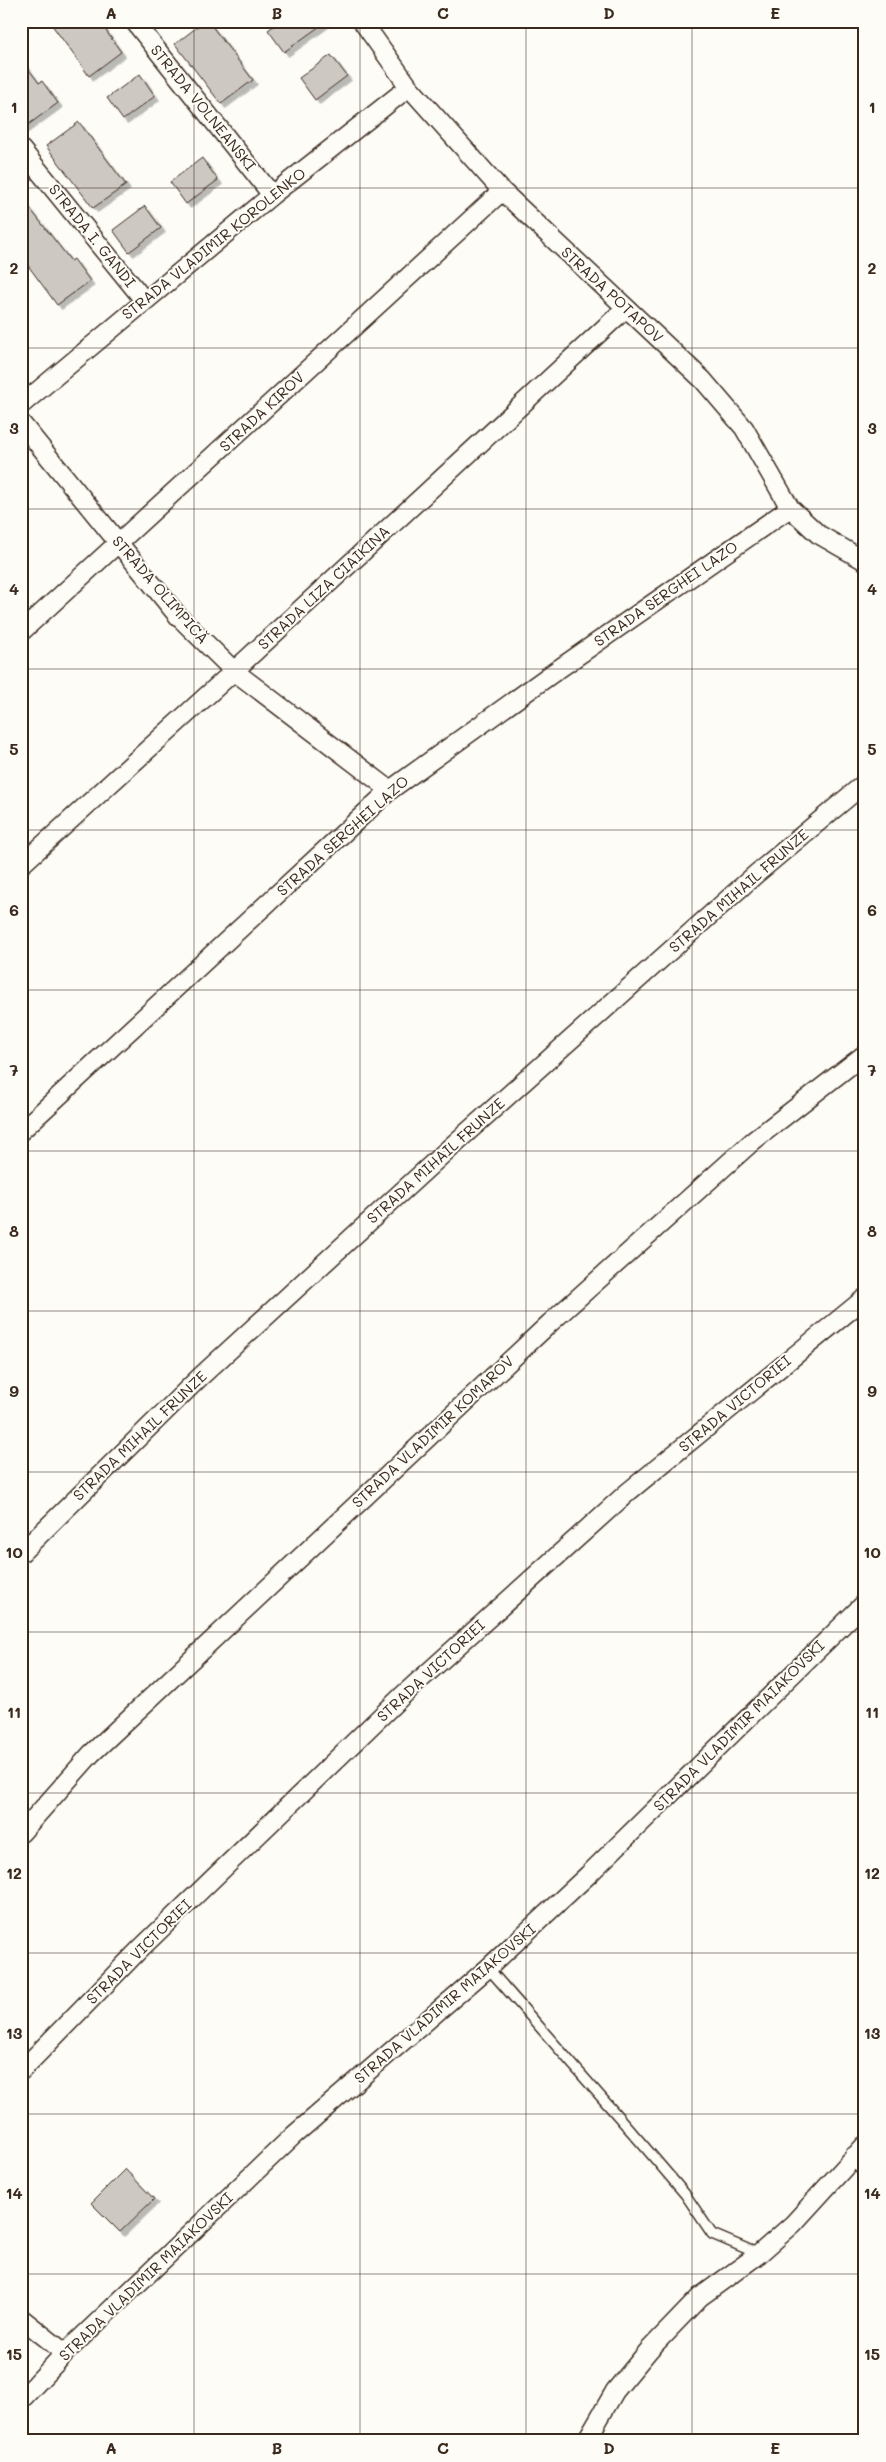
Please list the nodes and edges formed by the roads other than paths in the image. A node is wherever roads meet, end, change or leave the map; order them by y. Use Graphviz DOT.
graph roads {
  1 [pos="134,21"];
  2 [pos="362,21"];
  3 [pos="409,87"];
  4 [pos="21,149"];
  5 [pos="502,191"];
  6 [pos="272,195"];
  7 [pos="144,300"];
  8 [pos="625,309"];
  9 [pos="21,404"];
  10 [pos="21,423"];
  11 [pos="790,508"];
  12 [pos="119,544"];
  13 [pos="865,561"];
  14 [pos="21,632"];
  15 [pos="234,671"];
  16 [pos="865,783"];
  17 [pos="390,790"];
  18 [pos="21,865"];
  19 [pos="865,1054"];
  20 [pos="21,1131"];
  21 [pos="865,1298"];
  22 [pos="21,1553"];
  23 [pos="865,1603"];
  24 [pos="21,1833"];
  25 [pos="488,1968"];
  26 [pos="21,2071"];
  27 [pos="861,2157"];
  28 [pos="758,2254"];
  29 [pos="21,2318"];
  30 [pos="65,2353"];
  31 [pos="21,2400"];
  32 [pos="586,2441"];
  1 -- 6 [label="street, STRADA VOLNEANSKI"];
  2 -- 3 [label="street, STRADA POTAPOV"];
  3 -- 5 [label="street, STRADA POTAPOV"];
  3 -- 6 [label="street, STRADA VLADIMIR KOROLENKO"];
  4 -- 7 [label="street, STRADA I. GANDI"];
  5 -- 8 [label="street, STRADA POTAPOV"];
  5 -- 12 [label="street, STRADA KIROV"];
  6 -- 7 [label="street, STRADA VLADIMIR KOROLENKO"];
  7 -- 9 [label="street, STRADA VLADIMIR KOROLENKO"];
  8 -- 11 [label="street, STRADA POTAPOV"];
  8 -- 15 [label="street, STRADA LIZA CIAIKINA"];
  10 -- 12 [label="street, STRADA OLIMPICĂ"];
  11 -- 13 [label="street, STRADA POTAPOV"];
  11 -- 17 [label="street, STRADA SERGHEI LAZO"];
  12 -- 14 [label="street, STRADA KIROV"];
  12 -- 15 [label="street, STRADA OLIMPICĂ"];
  15 -- 17 [label="street, STRADA OLIMPICĂ"];
  15 -- 18 [label="street, STRADA LIZA CIAIKINA"];
  16 -- 22 [label="street, STRADA MIHAIL FRUNZE"];
  17 -- 20 [label="street, STRADA SERGHEI LAZO"];
  19 -- 24 [label="street, STRADA VLADIMIR KOMAROV"];
  21 -- 26 [label="street, STRADA VICTORIEI"];
  23 -- 25 [label="street, STRADA VLADIMIR MAIAKOVSKI"];
  25 -- 28 [label="lane"];
  25 -- 30 [label="street, STRADA VLADIMIR MAIAKOVSKI"];
  27 -- 28 [label="street"];
  28 -- 32 [label="street"];
  29 -- 30 [label="street"];
  30 -- 31 [label="street, STRADA VLADIMIR MAIAKOVSKI"];
}
